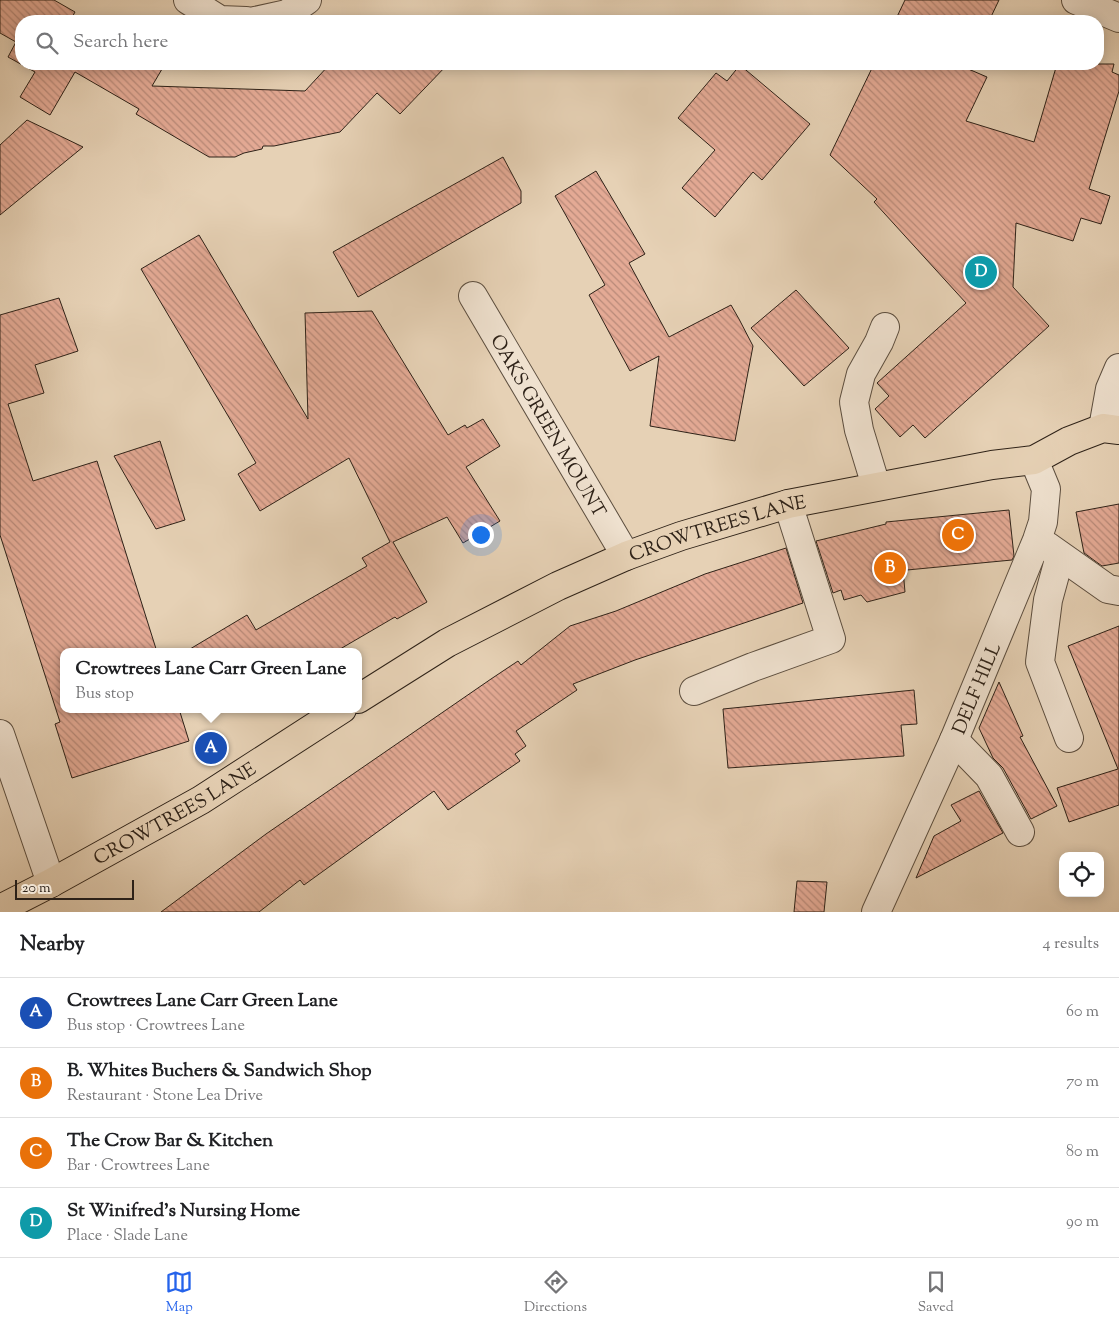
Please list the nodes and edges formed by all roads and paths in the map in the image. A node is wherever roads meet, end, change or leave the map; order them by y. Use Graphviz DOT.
graph roads {
  1 [pos="188,0"];
  2 [pos="307,0"];
  3 [pos="1076,0"];
  4 [pos="212,15"];
  5 [pos="282,15"];
  6 [pos="1119,18"];
  7 [pos="473,296"];
  8 [pos="885,327"];
  9 [pos="1119,368"];
  10 [pos="1111,429"];
  11 [pos="1034,460"];
  12 [pos="876,486"];
  13 [pos="788,504"];
  14 [pos="1037,540"];
  15 [pos="626,556"];
  16 [pos="1060,556"];
  17 [pos="1119,591"];
  18 [pos="694,691"];
  19 [pos="362,696"];
  20 [pos="336,713"];
  21 [pos="0,734"];
  22 [pos="1070,738"];
  23 [pos="954,740"];
  24 [pos="1020,832"];
  25 [pos="51,883"];
  26 [pos="0,909"];
  27 [pos="876,912"];
  1 -- 4 [label="street"];
  2 -- 5 [label="street"];
  3 -- 6 [label="street"];
  7 -- 15 [label="street, OAKS GREEN MOUNT"];
  8 -- 12 [label="street"];
  9 -- 10 [label="street"];
  10 -- 11 [label="main road, CROWTREES LANE"];
  11 -- 12 [label="main road, CROWTREES LANE"];
  11 -- 14 [label="street, DELF HILL"];
  12 -- 13 [label="main road, CROWTREES LANE"];
  13 -- 15 [label="main road, CROWTREES LANE"];
  13 -- 18 [label="street"];
  14 -- 16 [label="street"];
  14 -- 23 [label="street, DELF HILL"];
  15 -- 19 [label="main road, CROWTREES LANE"];
  16 -- 17 [label="street"];
  16 -- 22 [label="street"];
  20 -- 25 [label="main road, CROWTREES LANE"];
  21 -- 25 [label="street"];
  23 -- 24 [label="street"];
  23 -- 27 [label="street, DELF HILL"];
  25 -- 26 [label="main road, CROWTREES LANE"];
}
